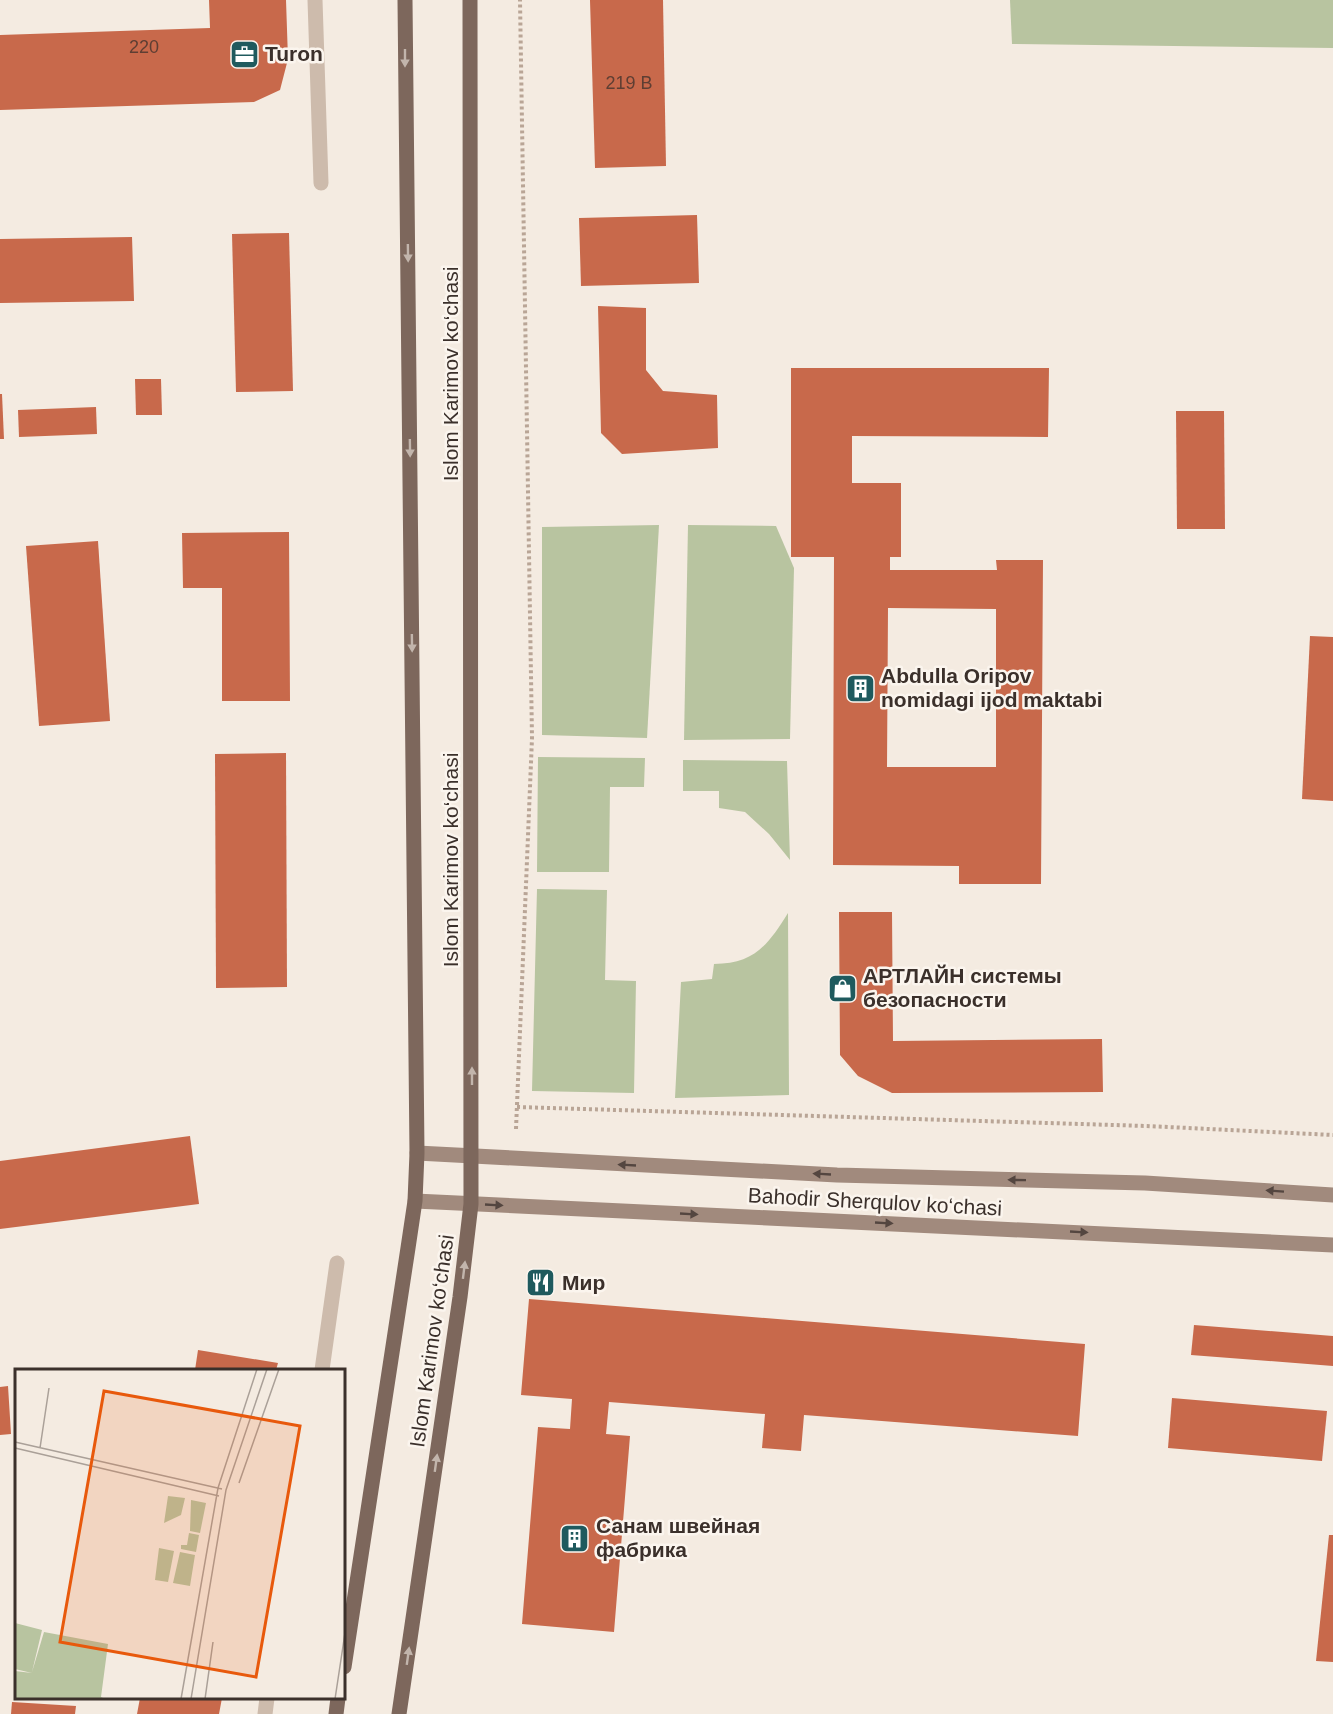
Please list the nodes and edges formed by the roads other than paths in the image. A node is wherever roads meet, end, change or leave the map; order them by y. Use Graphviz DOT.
graph roads {
  1 [pos="315,0"];
  2 [pos="405,0"];
  3 [pos="470,0"];
  4 [pos="321,183"];
  5 [pos="417,1153"];
  6 [pos="472,1156"];
  7 [pos="1333,1195"];
  8 [pos="415,1201"];
  9 [pos="471,1204"];
  10 [pos="1333,1245"];
  11 [pos="337,1263"];
  12 [pos="322,1369"];
  13 [pos="345,1660"];
  14 [pos="267,1699"];
  15 [pos="338,1699"];
  16 [pos="265,1714"];
  17 [pos="336,1714"];
  18 [pos="399,1714"];
  1 -- 4 [label="lane"];
  2 -- 5 [label="main road, Islom Karimov ko‘chasi, one-way"];
  6 -- 3 [label="main road, Islom Karimov ko‘chasi, one-way"];
  5 -- 6 [label="main road, Bahodir Sherqulov ko‘chasi"];
  5 -- 8 [label="main road, Islom Karimov ko‘chasi"];
  7 -- 6 [label="main road, Bahodir Sherqulov ko‘chasi, one-way"];
  6 -- 9 [label="main road, Islom Karimov ko‘chasi"];
  8 -- 9 [label="main road, Bahodir Sherqulov ko‘chasi"];
  8 -- 13 [label="main road, Islom Karimov ko‘chasi"];
  9 -- 10 [label="main road, Bahodir Sherqulov ko‘chasi, one-way"];
  18 -- 9 [label="main road, Islom Karimov ko‘chasi, one-way"];
  11 -- 12 [label="lane"];
  14 -- 16 [label="lane"];
  15 -- 17 [label="main road"];
}
